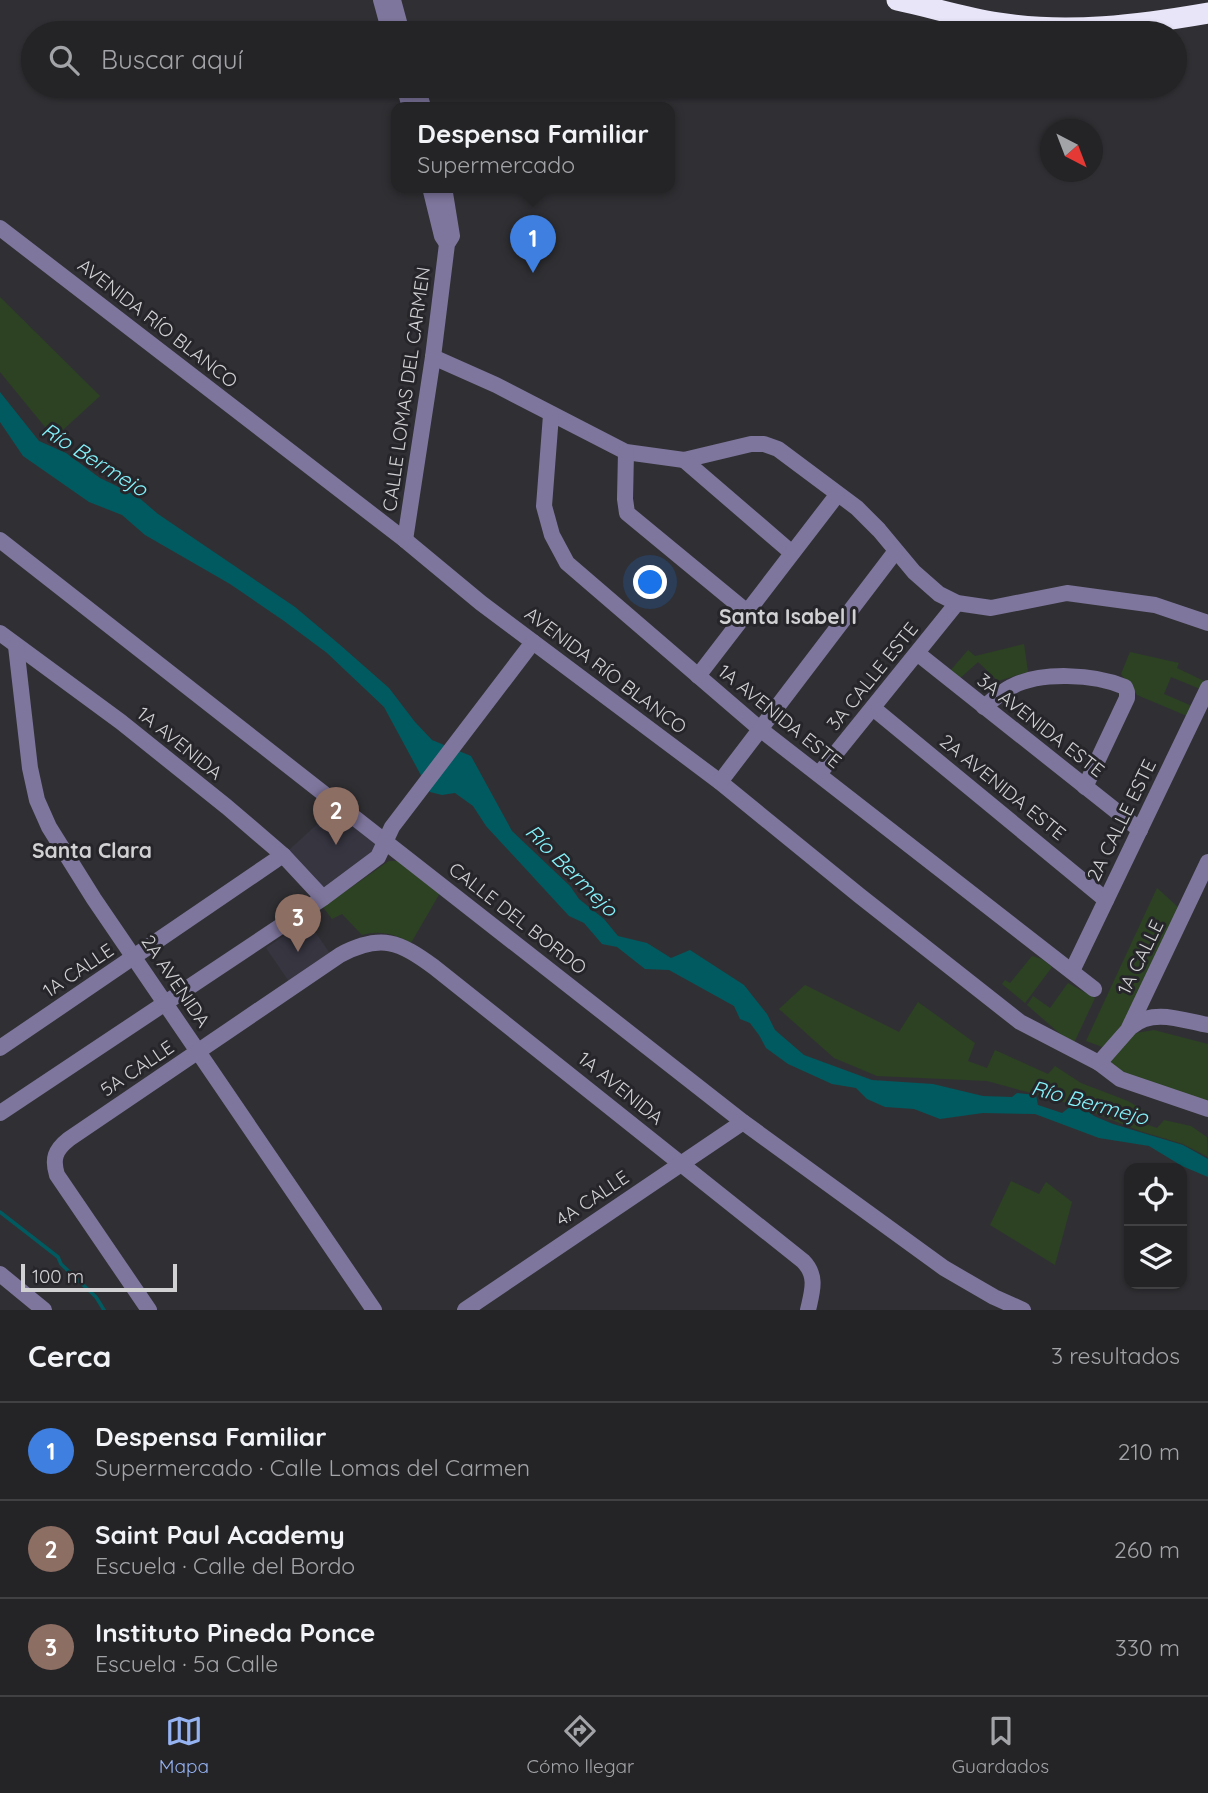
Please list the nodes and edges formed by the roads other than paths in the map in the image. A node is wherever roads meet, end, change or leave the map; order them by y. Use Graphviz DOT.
graph roads {
  1 [pos="381,0"];
  2 [pos="393,0"];
  3 [pos="897,0"];
  4 [pos="1208,13"];
  5 [pos="387,21"];
  6 [pos="399,21"];
  7 [pos="994,21"];
  8 [pos="1167,21"];
  9 [pos="431,193"];
  10 [pos="445,193"];
  11 [pos="0,228"];
  12 [pos="447,244"];
  13 [pos="433,357"];
  14 [pos="551,415"];
  15 [pos="626,452"];
  16 [pos="684,460"];
  17 [pos="837,495"];
  18 [pos="0,540"];
  19 [pos="405,540"];
  20 [pos="895,552"];
  21 [pos="792,553"];
  22 [pos="957,603"];
  23 [pos="747,612"];
  24 [pos="1208,623"];
  25 [pos="0,633"];
  26 [pos="533,642"];
  27 [pos="16,646"];
  28 [pos="917,653"];
  29 [pos="698,676"];
  30 [pos="1208,688"];
  31 [pos="984,707"];
  32 [pos="873,708"];
  33 [pos="760,729"];
  34 [pos="820,774"];
  35 [pos="720,782"];
  36 [pos="1085,787"];
  37 [pos="1139,830"];
  38 [pos="387,842"];
  39 [pos="283,855"];
  40 [pos="1208,862"];
  41 [pos="323,898"];
  42 [pos="1106,900"];
  43 [pos="411,950"];
  44 [pos="135,957"];
  45 [pos="1072,971"];
  46 [pos="1094,989"];
  47 [pos="166,1003"];
  48 [pos="1208,1025"];
  49 [pos="1128,1030"];
  50 [pos="0,1048"];
  51 [pos="199,1052"];
  52 [pos="1100,1063"];
  53 [pos="1208,1109"];
  54 [pos="1,1110"];
  55 [pos="743,1122"];
  56 [pos="680,1163"];
  57 [pos="4,1282"];
  58 [pos="44,1310"];
  59 [pos="149,1310"];
  60 [pos="374,1310"];
  61 [pos="465,1310"];
  62 [pos="807,1310"];
  63 [pos="1023,1310"];
  1 -- 5 [label="street"];
  2 -- 6 [label="street"];
  3 -- 7 [label="highway"];
  4 -- 8 [label="highway"];
  9 -- 12 [label="street, CALLE LOMAS DEL CARMEN"];
  10 -- 12 [label="street, CALLE LOMAS DEL CARMEN"];
  11 -- 19 [label="street, AVENIDA RÍO BLANCO"];
  12 -- 13 [label="street, CALLE LOMAS DEL CARMEN"];
  13 -- 14 [label="street"];
  13 -- 19 [label="street, CALLE LOMAS DEL CARMEN"];
  14 -- 15 [label="street"];
  14 -- 29 [label="street, 1A AVENIDA ESTE"];
  15 -- 16 [label="street"];
  15 -- 23 [label="street"];
  16 -- 17 [label="street"];
  16 -- 21 [label="street"];
  17 -- 20 [label="street"];
  17 -- 21 [label="street"];
  18 -- 38 [label="street, CALLE DEL BORDO"];
  19 -- 26 [label="street, AVENIDA RÍO BLANCO"];
  20 -- 22 [label="street"];
  20 -- 33 [label="street"];
  21 -- 23 [label="street"];
  22 -- 24 [label="street"];
  22 -- 28 [label="street, 3A CALLE ESTE"];
  23 -- 29 [label="street"];
  25 -- 27 [label="street, 1A AVENIDA"];
  26 -- 35 [label="street, AVENIDA RÍO BLANCO"];
  26 -- 38 [label="street"];
  27 -- 39 [label="street, 1A AVENIDA"];
  27 -- 44 [label="street, 2A AVENIDA"];
  28 -- 31 [label="street, 3A AVENIDA ESTE"];
  28 -- 32 [label="street, 3A CALLE ESTE"];
  29 -- 33 [label="street, 1A AVENIDA ESTE"];
  30 -- 37 [label="street, 2A CALLE ESTE"];
  31 -- 36 [label="street, 3A AVENIDA ESTE"];
  31 -- 36 [label="street"];
  32 -- 34 [label="street, 3A CALLE ESTE"];
  32 -- 42 [label="street, 2A AVENIDA ESTE"];
  33 -- 34 [label="street, 1A AVENIDA ESTE"];
  33 -- 35 [label="street"];
  34 -- 45 [label="street, 1A AVENIDA ESTE"];
  35 -- 52 [label="street, AVENIDA RÍO BLANCO"];
  36 -- 37 [label="street, 3A AVENIDA ESTE"];
  37 -- 42 [label="street, 2A CALLE ESTE"];
  38 -- 41 [label="street"];
  38 -- 55 [label="street, CALLE DEL BORDO"];
  39 -- 41 [label="street, 1A AVENIDA"];
  39 -- 44 [label="street, 1A CALLE"];
  40 -- 49 [label="street, 1A CALLE"];
  41 -- 47 [label="street"];
  42 -- 45 [label="street, 2A CALLE ESTE"];
  43 -- 51 [label="street, 5A CALLE"];
  43 -- 56 [label="street, 1A AVENIDA"];
  44 -- 47 [label="street, 2A AVENIDA"];
  44 -- 50 [label="street, 1A CALLE"];
  45 -- 46 [label="street, 1A AVENIDA ESTE"];
  47 -- 51 [label="street, 2A AVENIDA"];
  47 -- 54 [label="street"];
  48 -- 49 [label="street"];
  49 -- 52 [label="street, 1A CALLE"];
  51 -- 59 [label="street, 5A CALLE"];
  51 -- 60 [label="street, 2A AVENIDA"];
  52 -- 53 [label="street, AVENIDA RÍO BLANCO"];
  55 -- 56 [label="street, 4A CALLE"];
  55 -- 63 [label="street, CALLE DEL BORDO"];
  56 -- 61 [label="street, 4A CALLE"];
  56 -- 62 [label="street, 1A AVENIDA"];
  57 -- 58 [label="street"];
}
